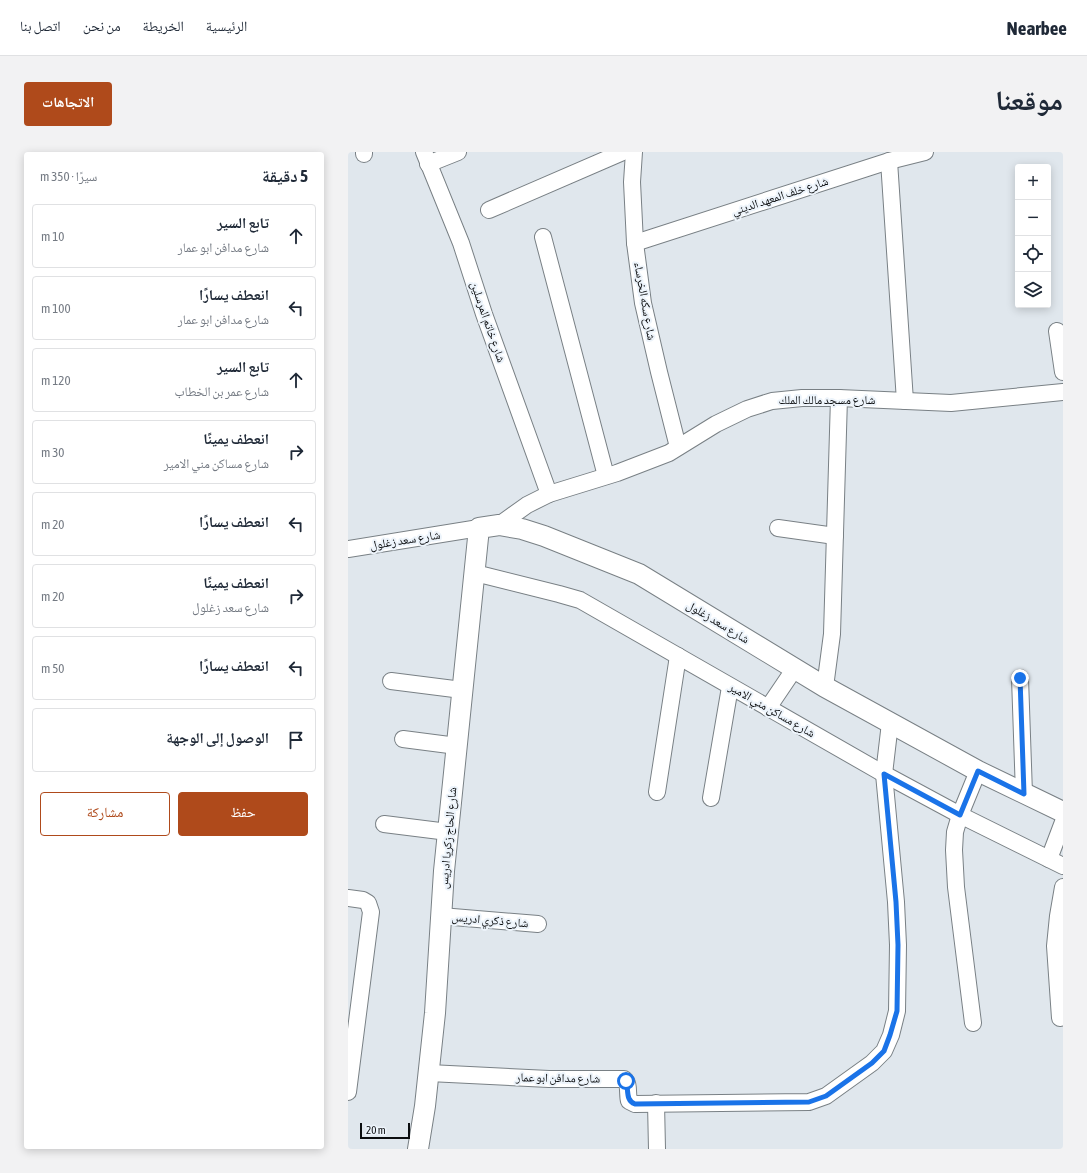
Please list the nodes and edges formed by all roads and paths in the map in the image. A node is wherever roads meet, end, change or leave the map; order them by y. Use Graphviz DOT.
graph roads {
  1 [pos="458,152"];
  2 [pos="623,152"];
  3 [pos="634,152"];
  4 [pos="925,152"];
  5 [pos="426,158"];
  6 [pos="889,161"];
  7 [pos="489,210"];
  8 [pos="543,237"];
  9 [pos="635,243"];
  10 [pos="1057,331"];
  11 [pos="1063,372"];
  12 [pos="1063,392"];
  13 [pos="839,398"];
  14 [pos="905,401"];
  15 [pos="678,448"];
  16 [pos="606,476"];
  17 [pos="549,494"];
  18 [pos="499,525"];
  19 [pos="479,528"];
  20 [pos="778,528"];
  21 [pos="835,536"];
  22 [pos="348,549"];
  23 [pos="475,573"];
  24 [pos="678,656"];
  25 [pos="795,668"];
  26 [pos="1020,678"];
  27 [pos="391,681"];
  28 [pos="730,686"];
  29 [pos="825,687"];
  30 [pos="462,690"];
  31 [pos="768,708"];
  32 [pos="890,723"];
  33 [pos="403,739"];
  34 [pos="457,746"];
  35 [pos="978,771"];
  36 [pos="884,774"];
  37 [pos="657,792"];
  38 [pos="1024,794"];
  39 [pos="711,798"];
  40 [pos="1063,812"];
  41 [pos="960,815"];
  42 [pos="1063,822"];
  43 [pos="384,824"];
  44 [pos="448,832"];
  45 [pos="1056,862"];
  46 [pos="1063,887"];
  47 [pos="348,898"];
  48 [pos="441,916"];
  49 [pos="538,924"];
  50 [pos="1060,1018"];
  51 [pos="973,1023"];
  52 [pos="429,1073"];
  53 [pos="348,1092"];
  54 [pos="656,1103"];
  55 [pos="418,1149"];
  56 [pos="657,1149"];
  1 -- 5 [label="street"];
  2 -- 7 [label="street"];
  3 -- 9 [label="street, شارع سكه الخرساء"];
  4 -- 6 [label="street, شارع خلف المعهد الديني"];
  5 -- 17 [label="street, شارع خاتم المرسلين"];
  6 -- 9 [label="street, شارع خلف المعهد الديني"];
  6 -- 14 [label="street"];
  8 -- 16 [label="street"];
  9 -- 15 [label="street, شارع سكه الخرساء"];
  10 -- 11 [label="street"];
  12 -- 14 [label="street, شارع مسجد مالك الملك"];
  13 -- 14 [label="street, شارع مسجد مالك الملك"];
  13 -- 15 [label="street, شارع مسجد مالك الملك"];
  13 -- 21 [label="street"];
  15 -- 16 [label="street, شارع مسجد مالك الملك"];
  16 -- 17 [label="street, شارع مسجد مالك الملك"];
  17 -- 18 [label="street, شارع مسجد مالك الملك"];
  18 -- 19 [label="street, شارع سعد زغلول"];
  18 -- 25 [label="street, شارع سعد زغلول"];
  19 -- 22 [label="street, شارع سعد زغلول"];
  19 -- 23 [label="street, شارع الحاج زكريا ادريس"];
  20 -- 21 [label="street"];
  21 -- 29 [label="street"];
  23 -- 24 [label="street, شارع مساكن مني الامير"];
  23 -- 30 [label="street, شارع الحاج زكريا ادريس"];
  24 -- 28 [label="street, شارع مساكن مني الامير"];
  24 -- 37 [label="street"];
  25 -- 29 [label="street, شارع سعد زغلول"];
  25 -- 31 [label="street"];
  26 -- 38 [label="street"];
  27 -- 30 [label="street"];
  28 -- 31 [label="street, شارع مساكن مني الامير"];
  28 -- 39 [label="street"];
  29 -- 32 [label="street, شارع سعد زغلول"];
  30 -- 34 [label="street, شارع الحاج زكريا ادريس"];
  31 -- 36 [label="street, شارع مساكن مني الامير"];
  32 -- 35 [label="street, شارع سعد زغلول"];
  32 -- 36 [label="street, شارع مدافن ابو عمار"];
  33 -- 34 [label="street"];
  34 -- 44 [label="street, شارع الحاج زكريا ادريس"];
  35 -- 38 [label="street, شارع سعد زغلول"];
  35 -- 41 [label="street"];
  36 -- 41 [label="street, شارع مساكن مني الامير"];
  36 -- 54 [label="street, شارع مدافن ابو عمار"];
  38 -- 40 [label="street, شارع سعد زغلول"];
  41 -- 45 [label="street, شارع مساكن مني الامير"];
  41 -- 51 [label="street"];
  42 -- 45 [label="street"];
  43 -- 44 [label="street"];
  44 -- 48 [label="street, شارع الحاج زكريا ادريس"];
  46 -- 50 [label="street"];
  47 -- 53 [label="street"];
  48 -- 49 [label="street, شارع ذكري ادريس"];
  48 -- 52 [label="street, شارع الحاج زكريا ادريس"];
  52 -- 54 [label="street, شارع مدافن ابو عمار"];
  52 -- 55 [label="street, شارع الحاج زكريا ادريس"];
  54 -- 56 [label="street"];
}
